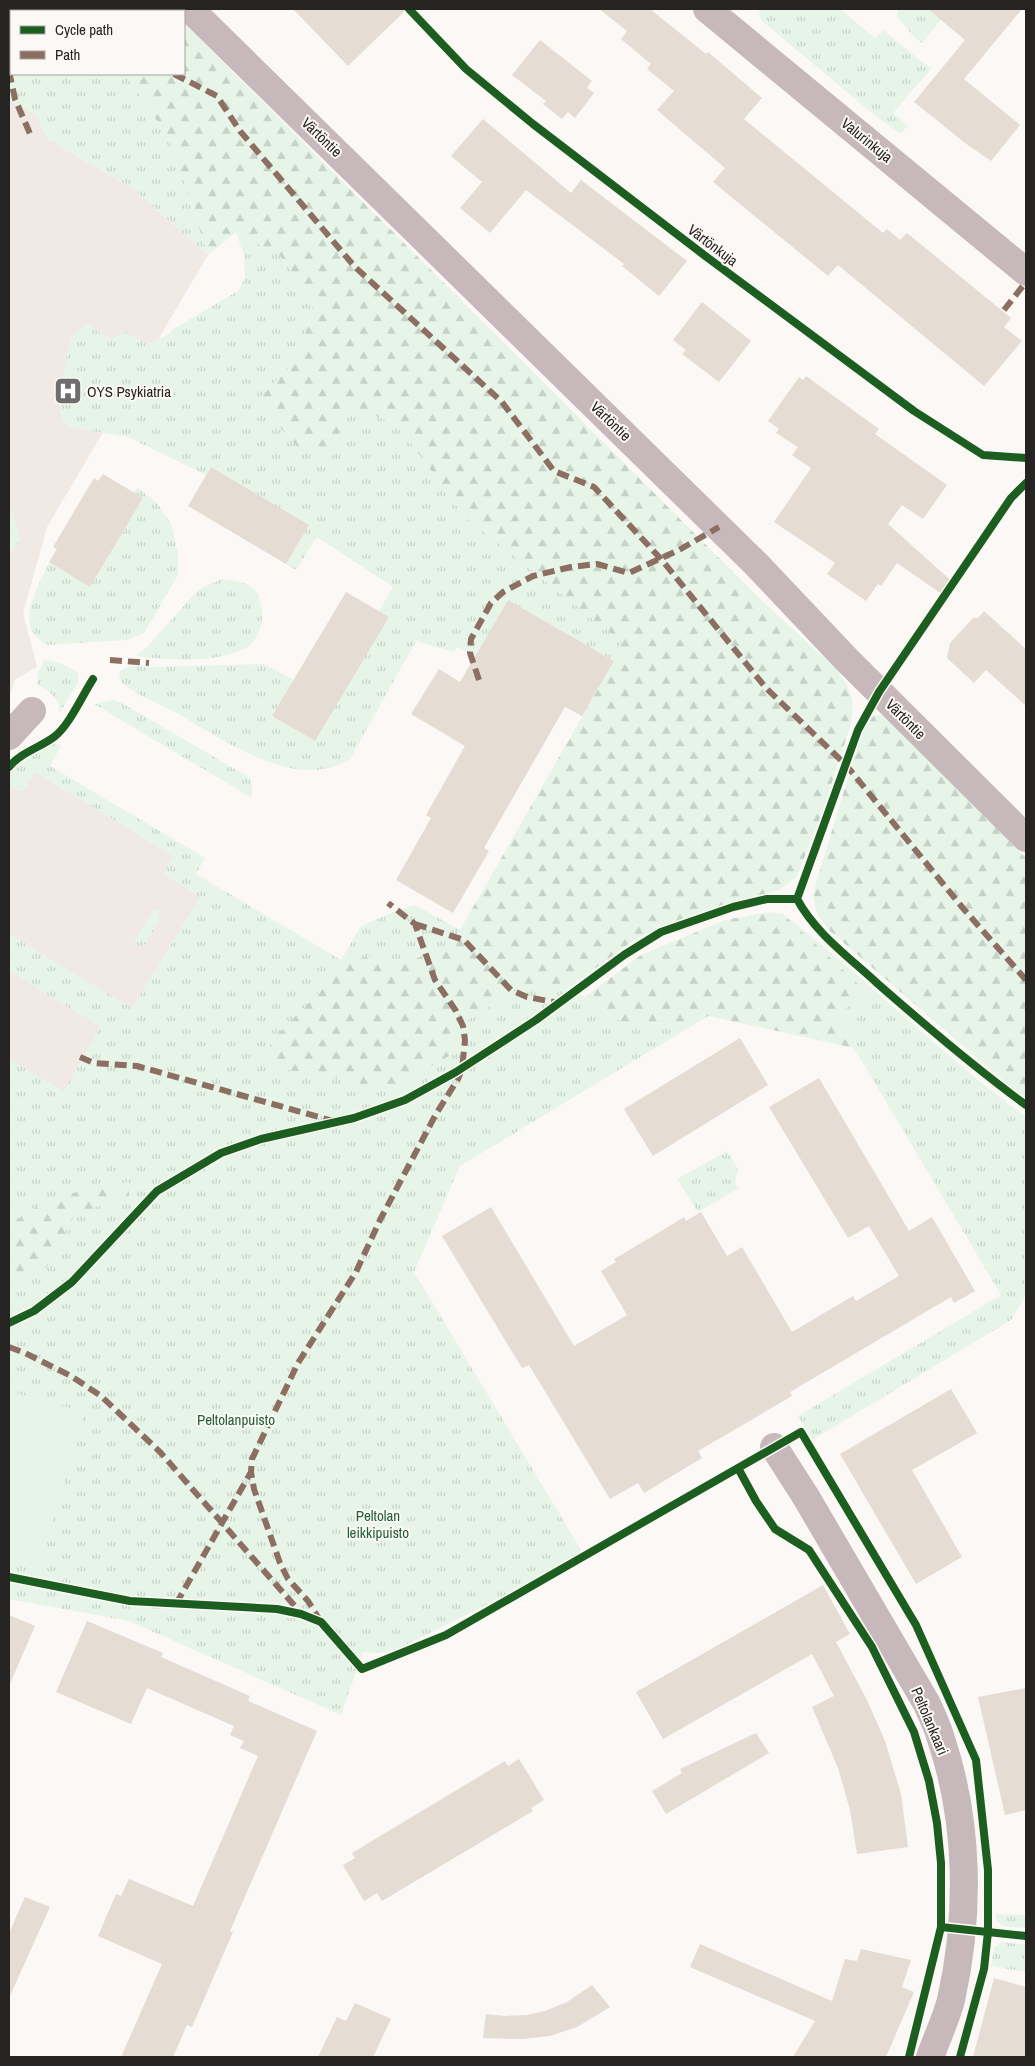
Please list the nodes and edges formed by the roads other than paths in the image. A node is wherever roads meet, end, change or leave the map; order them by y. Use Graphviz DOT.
graph roads {
  1 [pos="190,9"];
  2 [pos="707,9"];
  3 [pos="1026,272"];
  4 [pos="32,711"];
  5 [pos="9,736"];
  6 [pos="1026,838"];
  7 [pos="774,1447"];
  8 [pos="930,2057"];
  1 -- 6 [label="street, Värtöntie"];
  2 -- 3 [label="street, Valurinkuja"];
  4 -- 5 [label="street"];
  7 -- 8 [label="street, Peltolankaari"];
}
